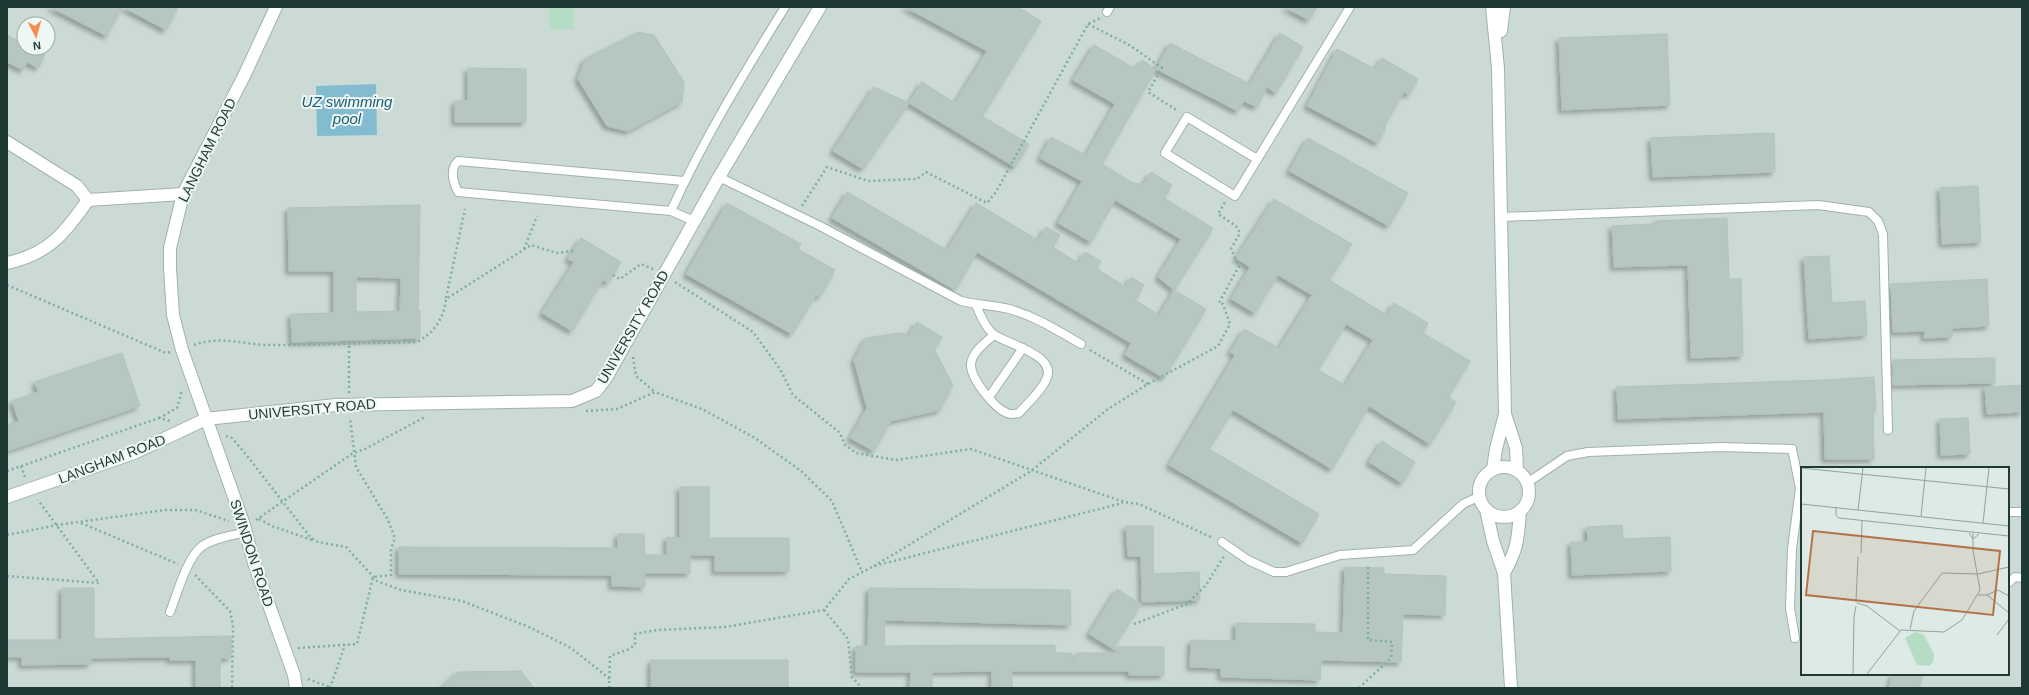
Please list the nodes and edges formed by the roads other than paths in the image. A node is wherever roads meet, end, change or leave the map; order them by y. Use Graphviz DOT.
graph roads {
  1 [pos="275,7"];
  2 [pos="785,7"];
  3 [pos="820,7"];
  4 [pos="1350,7"];
  5 [pos="1492,7"];
  6 [pos="1504,7"];
  7 [pos="1498,68"];
  8 [pos="7,142"];
  9 [pos="1257,159"];
  10 [pos="719,177"];
  11 [pos="684,181"];
  12 [pos="183,194"];
  13 [pos="88,200"];
  14 [pos="671,211"];
  15 [pos="1501,217"];
  16 [pos="694,221"];
  17 [pos="7,263"];
  18 [pos="976,305"];
  19 [pos="994,335"];
  20 [pos="1081,344"];
  21 [pos="1023,348"];
  22 [pos="989,397"];
  23 [pos="1505,414"];
  24 [pos="207,424"];
  25 [pos="1888,430"];
  26 [pos="1792,449"];
  27 [pos="1493,469"];
  28 [pos="1801,469"];
  29 [pos="1517,470"];
  30 [pos="1528,483"];
  31 [pos="1480,496"];
  32 [pos="7,497"];
  33 [pos="1486,509"];
  34 [pos="1520,511"];
  35 [pos="2009,512"];
  36 [pos="2022,512"];
  37 [pos="245,529"];
  38 [pos="1226,544"];
  39 [pos="1504,573"];
  40 [pos="2022,578"];
  41 [pos="2009,582"];
  42 [pos="170,612"];
  43 [pos="1794,638"];
  44 [pos="296,688"];
  45 [pos="1511,688"];
  1 -- 12 [label="street, LANGHAM ROAD"];
  2 -- 11 [label="lane"];
  3 -- 10 [label="street, UNIVERSITY ROAD"];
  4 -- 9 [label="lane"];
  5 -- 7 [label="street"];
  6 -- 7 [label="street"];
  7 -- 15 [label="street"];
  8 -- 13 [label="street"];
  9 -- 9 [label="lane"];
  10 -- 16 [label="street, UNIVERSITY ROAD"];
  10 -- 18 [label="lane"];
  11 -- 14 [label="lane"];
  11 -- 14 [label="lane"];
  12 -- 13 [label="street"];
  12 -- 24 [label="street, LANGHAM ROAD"];
  13 -- 17 [label="street"];
  14 -- 16 [label="lane"];
  15 -- 23 [label="street"];
  15 -- 25 [label="lane"];
  16 -- 24 [label="street, UNIVERSITY ROAD"];
  18 -- 19 [label="lane"];
  18 -- 20 [label="lane"];
  19 -- 21 [label="lane"];
  19 -- 22 [label="lane"];
  21 -- 22 [label="lane"];
  21 -- 22 [label="lane"];
  23 -- 27 [label="street"];
  23 -- 29 [label="street"];
  24 -- 32 [label="street, LANGHAM ROAD"];
  24 -- 37 [label="street, SWINDON ROAD"];
  26 -- 28 [label="lane"];
  26 -- 30 [label="lane"];
  26 -- 43 [label="lane"];
  27 -- 29 [label="street"];
  27 -- 31 [label="street"];
  29 -- 30 [label="street"];
  30 -- 34 [label="street"];
  31 -- 33 [label="street"];
  31 -- 38 [label="lane"];
  33 -- 34 [label="street"];
  33 -- 39 [label="street"];
  34 -- 39 [label="street"];
  35 -- 36 [label="lane"];
  37 -- 42 [label="lane"];
  37 -- 44 [label="street, SWINDON ROAD"];
  39 -- 45 [label="street"];
  40 -- 41 [label="lane"];
}
